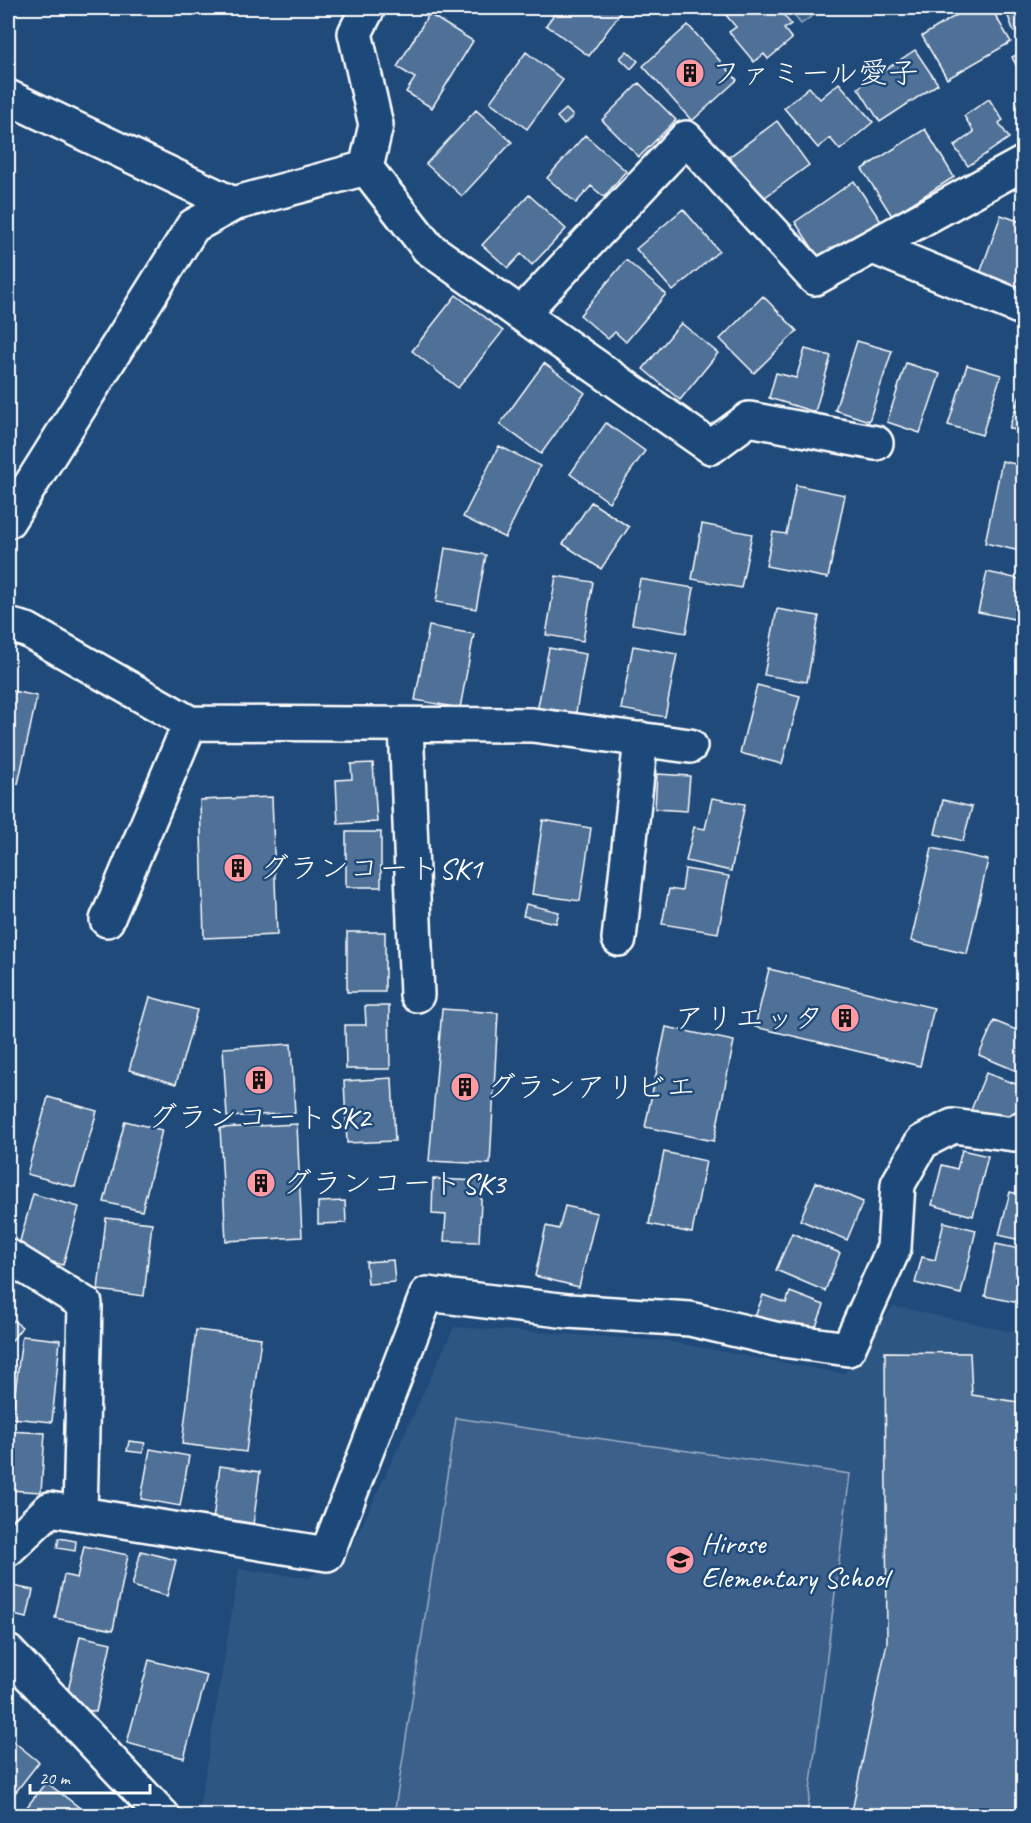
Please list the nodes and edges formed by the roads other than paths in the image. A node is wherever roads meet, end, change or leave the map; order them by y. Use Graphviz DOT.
graph roads {
  1 [pos="368,8"];
  2 [pos="8,97"];
  3 [pos="366,168"];
  4 [pos="1019,170"];
  5 [pos="233,204"];
  6 [pos="873,247"];
  7 [pos="1023,309"];
  8 [pos="520,314"];
  9 [pos="876,443"];
  10 [pos="8,520"];
  11 [pos="8,625"];
  12 [pos="190,723"];
  13 [pos="406,724"];
  14 [pos="641,739"];
  15 [pos="690,746"];
  16 [pos="107,920"];
  17 [pos="620,939"];
  18 [pos="417,995"];
  19 [pos="1023,1127"];
  20 [pos="8,1256"];
  21 [pos="80,1514"];
  22 [pos="8,1549"];
  23 [pos="8,1652"];
  24 [pos="163,1815"];
  1 -- 3 [label="street"];
  2 -- 5 [label="street"];
  3 -- 5 [label="street"];
  3 -- 8 [label="street"];
  4 -- 6 [label="street"];
  5 -- 10 [label="street"];
  6 -- 7 [label="street"];
  6 -- 8 [label="street"];
  8 -- 9 [label="street"];
  11 -- 12 [label="street"];
  12 -- 13 [label="street"];
  12 -- 16 [label="street"];
  13 -- 14 [label="street"];
  13 -- 18 [label="street"];
  14 -- 15 [label="street"];
  14 -- 17 [label="street"];
  19 -- 21 [label="street"];
  20 -- 21 [label="street"];
  21 -- 22 [label="street"];
  23 -- 24 [label="street"];
}
